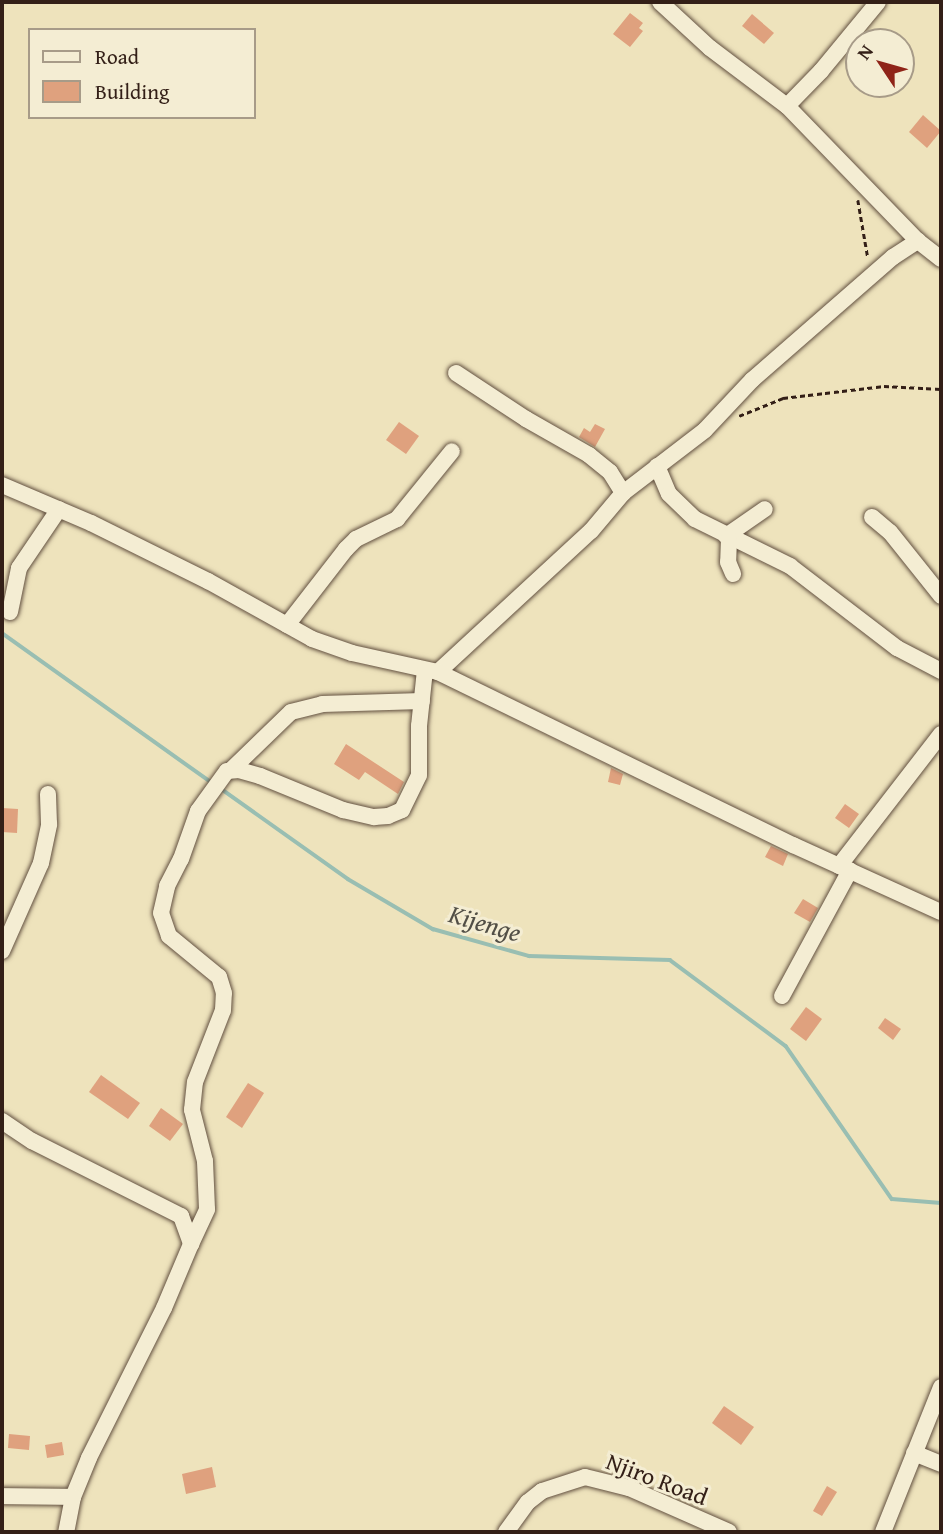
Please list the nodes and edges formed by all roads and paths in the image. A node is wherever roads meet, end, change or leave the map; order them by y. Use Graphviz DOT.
graph roads {
  1 [pos="660,2"];
  2 [pos="878,2"];
  3 [pos="787,106"];
  4 [pos="861,183"];
  5 [pos="918,241"];
  6 [pos="941,260"];
  7 [pos="873,274"];
  8 [pos="456,373"];
  9 [pos="941,388"];
  10 [pos="728,421"];
  11 [pos="452,451"];
  12 [pos="657,466"];
  13 [pos="2,485"];
  14 [pos="19,493"];
  15 [pos="623,493"];
  16 [pos="2,495"];
  17 [pos="59,509"];
  18 [pos="765,509"];
  19 [pos="872,517"];
  20 [pos="727,537"];
  21 [pos="733,574"];
  22 [pos="941,596"];
  23 [pos="10,612"];
  24 [pos="286,625"];
  25 [pos="432,671"];
  26 [pos="941,671"];
  27 [pos="422,701"];
  28 [pos="941,734"];
  29 [pos="228,771"];
  30 [pos="47,794"];
  31 [pos="845,868"];
  32 [pos="941,912"];
  33 [pos="2,951"];
  34 [pos="782,996"];
  35 [pos="2,1121"];
  36 [pos="191,1244"];
  37 [pos="941,1387"];
  38 [pos="914,1453"];
  39 [pos="941,1464"];
  40 [pos="2,1496"];
  41 [pos="73,1497"];
  42 [pos="66,1532"];
  43 [pos="506,1532"];
  44 [pos="729,1532"];
  45 [pos="883,1532"];
  1 -- 3 [label="street"];
  2 -- 3 [label="street"];
  3 -- 4 [label="street"];
  4 -- 5 [label="street"];
  4 -- 7 [label="path"];
  5 -- 6 [label="street"];
  5 -- 7 [label="street"];
  7 -- 12 [label="street"];
  8 -- 15 [label="street"];
  9 -- 10 [label="path"];
  11 -- 24 [label="street"];
  12 -- 15 [label="street"];
  12 -- 20 [label="street"];
  13 -- 14 [label="street"];
  14 -- 16 [label="street"];
  14 -- 17 [label="street"];
  15 -- 25 [label="street"];
  17 -- 23 [label="street"];
  17 -- 24 [label="street"];
  18 -- 20 [label="street"];
  19 -- 22 [label="street"];
  20 -- 21 [label="street"];
  20 -- 26 [label="street"];
  24 -- 25 [label="street"];
  25 -- 27 [label="street"];
  25 -- 31 [label="street"];
  27 -- 29 [label="street"];
  27 -- 29 [label="street"];
  28 -- 31 [label="street"];
  29 -- 36 [label="street"];
  30 -- 33 [label="street"];
  31 -- 32 [label="street"];
  31 -- 34 [label="street"];
  35 -- 36 [label="street"];
  36 -- 41 [label="street"];
  37 -- 38 [label="street"];
  38 -- 39 [label="street"];
  38 -- 45 [label="street"];
  40 -- 41 [label="street"];
  41 -- 42 [label="street"];
  43 -- 44 [label="street, Njiro Road"];
}
